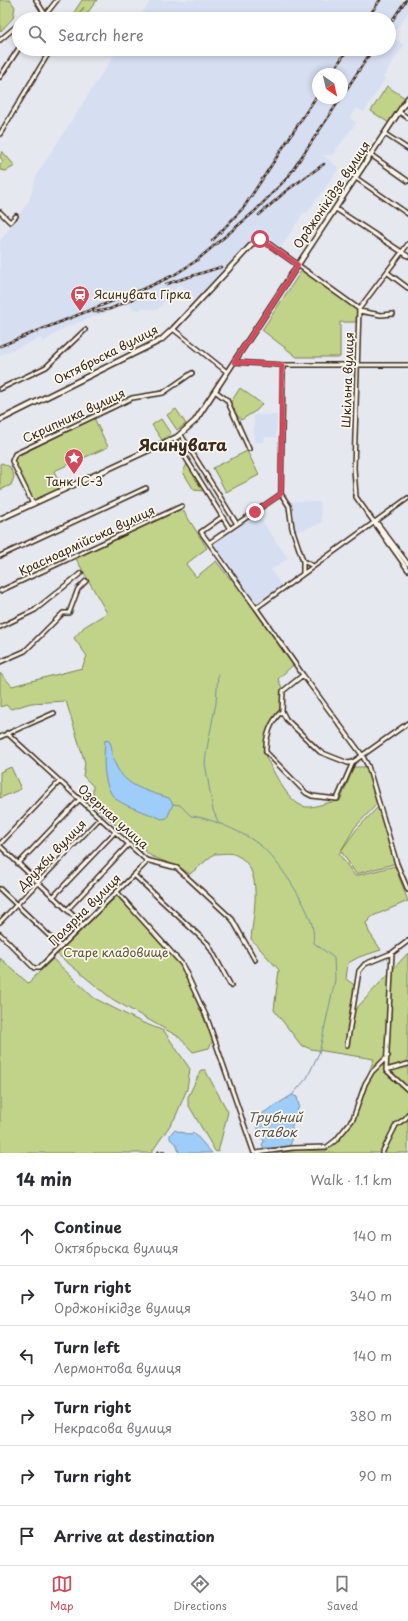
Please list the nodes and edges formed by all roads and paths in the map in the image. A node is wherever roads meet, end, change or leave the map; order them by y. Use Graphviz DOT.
graph roads {
  1 [pos="36,0"];
  2 [pos="57,0"];
  3 [pos="44,12"];
  4 [pos="48,12"];
  5 [pos="12,30"];
  6 [pos="0,40"];
  7 [pos="14,56"];
  8 [pos="47,56"];
  9 [pos="0,77"];
  10 [pos="408,98"];
  11 [pos="399,112"];
  12 [pos="408,118"];
  13 [pos="0,134"];
  14 [pos="384,134"];
  15 [pos="408,149"];
  16 [pos="371,155"];
  17 [pos="356,178"];
  18 [pos="408,181"];
  19 [pos="336,209"];
  20 [pos="0,212"];
  21 [pos="408,214"];
  22 [pos="16,216"];
  23 [pos="408,244"];
  24 [pos="403,252"];
  25 [pos="408,256"];
  26 [pos="298,265"];
  27 [pos="388,273"];
  28 [pos="408,288"];
  29 [pos="359,310"];
  30 [pos="393,314"];
  31 [pos="173,329"];
  32 [pos="85,330"];
  33 [pos="234,362"];
  34 [pos="282,365"];
  35 [pos="357,365"];
  36 [pos="408,366"];
  37 [pos="228,372"];
  38 [pos="192,373"];
  39 [pos="0,389"];
  40 [pos="215,391"];
  41 [pos="0,420"];
  42 [pos="181,435"];
  43 [pos="174,439"];
  44 [pos="249,450"];
  45 [pos="146,488"];
  46 [pos="281,494"];
  47 [pos="408,498"];
  48 [pos="33,504"];
  49 [pos="182,506"];
  50 [pos="222,517"];
  51 [pos="0,519"];
  52 [pos="374,521"];
  53 [pos="237,524"];
  54 [pos="230,529"];
  55 [pos="210,543"];
  56 [pos="0,556"];
  57 [pos="303,561"];
  58 [pos="408,564"];
  59 [pos="313,566"];
  60 [pos="408,570"];
  61 [pos="81,573"];
  62 [pos="303,573"];
  63 [pos="86,581"];
  64 [pos="0,591"];
  65 [pos="256,608"];
  66 [pos="0,627"];
  67 [pos="0,662"];
  68 [pos="303,676"];
  69 [pos="282,711"];
  70 [pos="54,713"];
  71 [pos="408,722"];
  72 [pos="7,734"];
  73 [pos="0,735"];
  74 [pos="362,755"];
  75 [pos="353,762"];
  76 [pos="60,781"];
  77 [pos="80,799"];
  78 [pos="100,818"];
  79 [pos="115,832"];
  80 [pos="129,844"];
  81 [pos="0,845"];
  82 [pos="146,860"];
  83 [pos="18,864"];
  84 [pos="134,875"];
  85 [pos="38,882"];
  86 [pos="0,889"];
  87 [pos="408,890"];
  88 [pos="117,892"];
  89 [pos="53,897"];
  90 [pos="16,905"];
  91 [pos="67,910"];
  92 [pos="0,922"];
  93 [pos="83,925"];
  94 [pos="0,934"];
  95 [pos="408,941"];
  96 [pos="61,947"];
  97 [pos="392,953"];
  98 [pos="255,960"];
  99 [pos="231,986"];
  100 [pos="347,1046"];
  101 [pos="388,1056"];
  102 [pos="408,1064"];
  103 [pos="386,1070"];
  104 [pos="408,1090"];
  105 [pos="408,1114"];
  106 [pos="160,1153"];
  107 [pos="163,1153"];
  108 [pos="255,1153"];
  109 [pos="382,1153"];
  1 -- 3 [label="street"];
  2 -- 4 [label="street"];
  5 -- 6 [label="street"];
  7 -- 9 [label="street"];
  8 -- 13 [label="street"];
  10 -- 11 [label="main road, Орджонікідзе вулиця"];
  11 -- 12 [label="street"];
  11 -- 14 [label="main road, Орджонікідзе вулиця"];
  14 -- 15 [label="street"];
  14 -- 16 [label="main road, Орджонікідзе вулиця"];
  16 -- 17 [label="main road, Орджонікідзе вулиця"];
  16 -- 18 [label="street"];
  17 -- 19 [label="main road, Орджонікідзе вулиця"];
  17 -- 21 [label="street"];
  19 -- 24 [label="street"];
  19 -- 26 [label="main road, Орджонікідзе вулиця"];
  20 -- 22 [label="street"];
  23 -- 24 [label="street"];
  24 -- 25 [label="street"];
  24 -- 27 [label="street"];
  26 -- 29 [label="street"];
  26 -- 31 [label="main road, Октябрьска вулиця"];
  26 -- 33 [label="main road, Орджонікідзе вулиця"];
  27 -- 28 [label="street"];
  27 -- 29 [label="street"];
  29 -- 30 [label="street"];
  29 -- 35 [label="street, Шкільна вулиця"];
  31 -- 37 [label="street"];
  31 -- 41 [label="main road, Октябрьска вулиця"];
  32 -- 39 [label="street"];
  33 -- 34 [label="street"];
  33 -- 37 [label="main road, Орджонікідзе вулиця"];
  34 -- 35 [label="street"];
  34 -- 46 [label="street"];
  35 -- 36 [label="street"];
  35 -- 52 [label="street, Шкільна вулиця"];
  37 -- 40 [label="main road, Орджонікідзе вулиця"];
  38 -- 48 [label="street, Скрипника вулиця"];
  40 -- 42 [label="main road, Орджонікідзе вулиця"];
  40 -- 44 [label="street"];
  42 -- 43 [label="main road, Орджонікідзе вулиця"];
  42 -- 53 [label="street"];
  43 -- 48 [label="main road, Орджонікідзе вулиця"];
  43 -- 50 [label="street"];
  45 -- 56 [label="street"];
  46 -- 53 [label="street"];
  46 -- 57 [label="street"];
  47 -- 52 [label="street"];
  48 -- 51 [label="main road, Орджонікідзе вулиця"];
  49 -- 64 [label="street, Красноармійська вулиця"];
  50 -- 54 [label="street"];
  50 -- 55 [label="street"];
  52 -- 58 [label="street, Шкільна вулиця"];
  52 -- 59 [label="street"];
  52 -- 60 [label="street, Шкільна вулиця"];
  53 -- 54 [label="street"];
  54 -- 55 [label="street"];
  55 -- 65 [label="street"];
  57 -- 59 [label="street"];
  57 -- 62 [label="street"];
  59 -- 62 [label="street"];
  61 -- 66 [label="street"];
  62 -- 65 [label="street"];
  63 -- 67 [label="street"];
  65 -- 68 [label="street"];
  68 -- 69 [label="street"];
  68 -- 74 [label="street"];
  69 -- 75 [label="street"];
  69 -- 75 [label="street"];
  70 -- 72 [label="street"];
  71 -- 74 [label="street"];
  72 -- 73 [label="street"];
  72 -- 76 [label="street, Озерная улица"];
  74 -- 75 [label="street"];
  74 -- 87 [label="street"];
  76 -- 77 [label="street, Озерная улица"];
  76 -- 81 [label="street"];
  77 -- 78 [label="street, Озерная улица"];
  77 -- 83 [label="street"];
  78 -- 79 [label="street, Озерная улица"];
  78 -- 85 [label="street, Дружби вулиця"];
  79 -- 80 [label="street, Озерная улица"];
  79 -- 89 [label="street"];
  80 -- 82 [label="street, Озерная улица"];
  80 -- 91 [label="street"];
  81 -- 83 [label="street"];
  82 -- 84 [label="street, Полярна вулиця"];
  82 -- 98 [label="street, Озерная улица"];
  83 -- 85 [label="street"];
  84 -- 88 [label="street, Полярна вулиця"];
  84 -- 99 [label="street"];
  85 -- 89 [label="street"];
  85 -- 90 [label="street, Дружби вулиця"];
  86 -- 90 [label="street"];
  88 -- 93 [label="street, Полярна вулиця"];
  88 -- 108 [label="street"];
  89 -- 91 [label="street"];
  90 -- 92 [label="street, Дружби вулиця"];
  90 -- 96 [label="street"];
  91 -- 93 [label="street"];
  93 -- 96 [label="street, Полярна вулиця"];
  94 -- 96 [label="street, Полярна вулиця"];
  95 -- 97 [label="street"];
  97 -- 100 [label="street"];
  97 -- 101 [label="street"];
  101 -- 103 [label="street"];
  101 -- 108 [label="street"];
  102 -- 103 [label="street"];
  103 -- 104 [label="street"];
  105 -- 109 [label="street"];
  106 -- 107 [label="street"];
}
